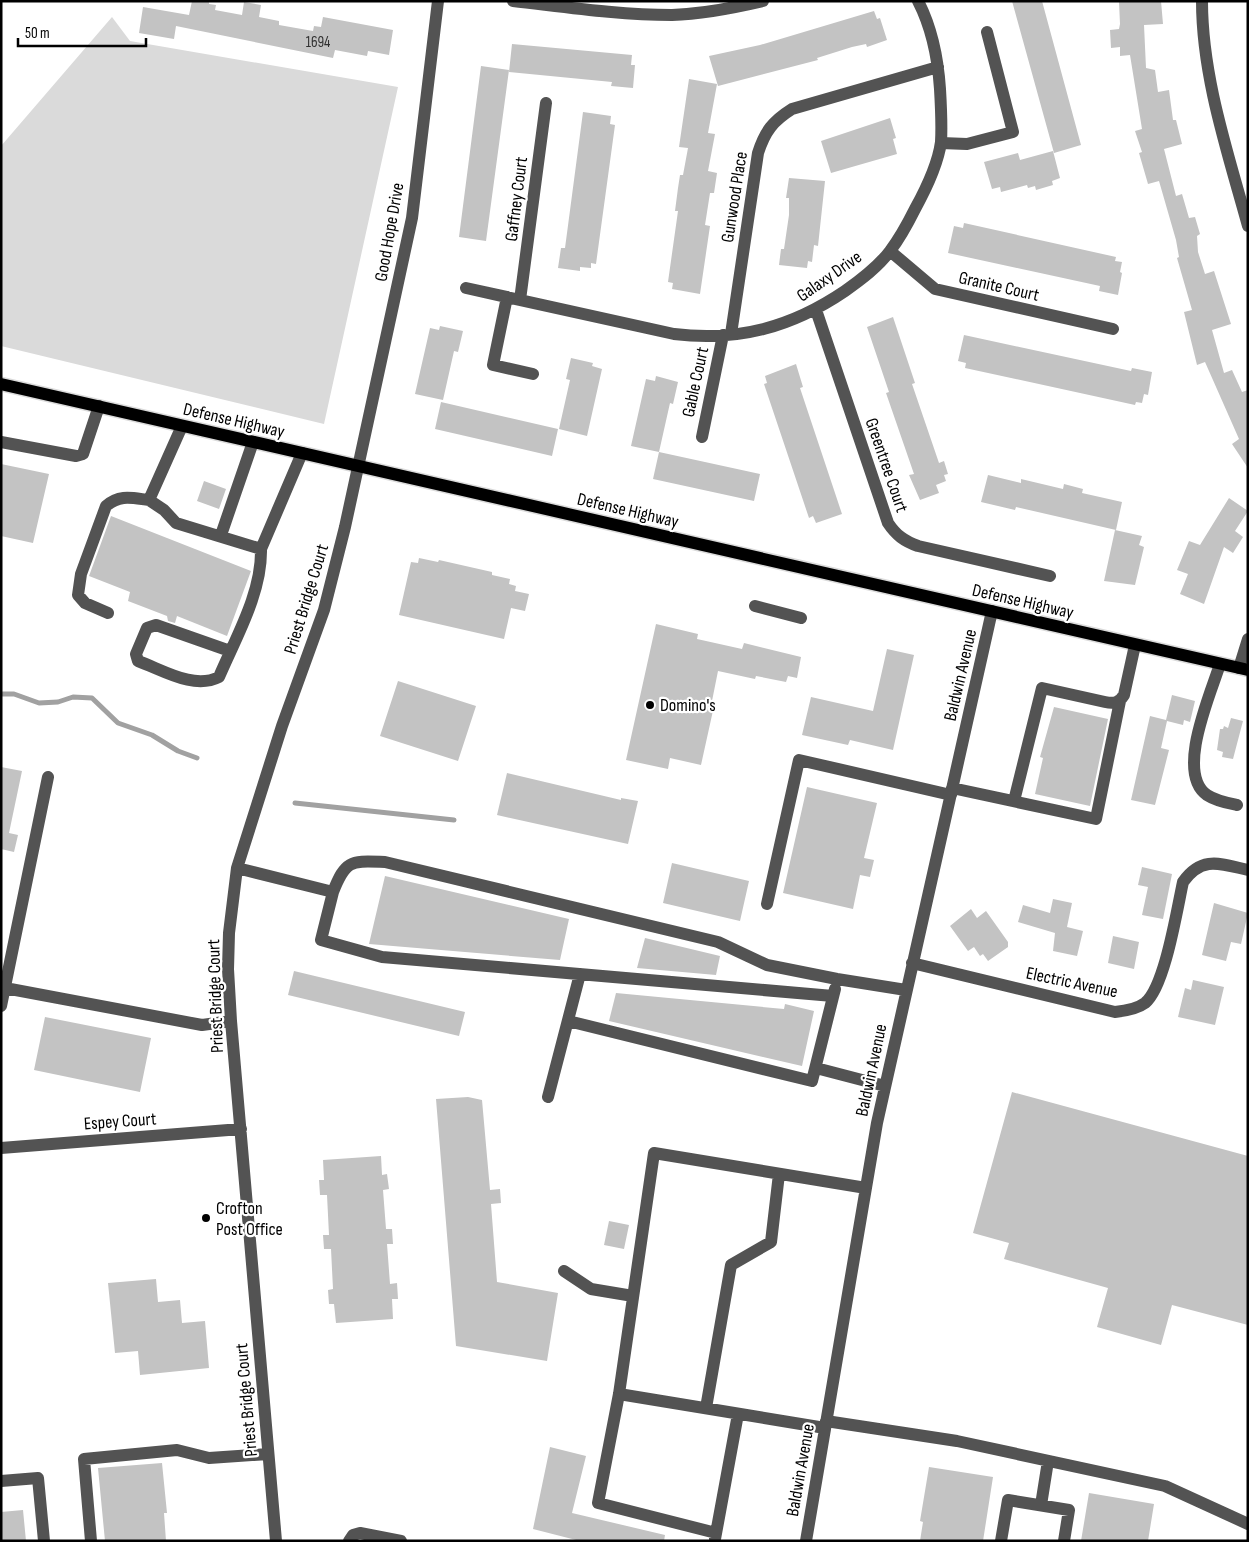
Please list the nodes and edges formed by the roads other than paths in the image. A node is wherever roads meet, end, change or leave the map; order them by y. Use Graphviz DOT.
graph roads {
  1 [pos="438,1"];
  2 [pos="513,1"];
  3 [pos="763,1"];
  4 [pos="918,1"];
  5 [pos="1202,1"];
  6 [pos="987,32"];
  7 [pos="938,67"];
  8 [pos="546,103"];
  9 [pos="941,143"];
  10 [pos="1248,226"];
  11 [pos="890,251"];
  12 [pos="466,288"];
  13 [pos="514,298"];
  14 [pos="816,310"];
  15 [pos="1113,329"];
  16 [pos="727,335"];
  17 [pos="533,374"];
  18 [pos="1,384"];
  19 [pos="99,406"];
  20 [pos="182,426"];
  21 [pos="702,436"];
  22 [pos="1,442"];
  23 [pos="253,442"];
  24 [pos="302,453"];
  25 [pos="357,466"];
  26 [pos="149,500"];
  27 [pos="221,535"];
  28 [pos="261,549"];
  29 [pos="1050,576"];
  30 [pos="756,606"];
  31 [pos="992,611"];
  32 [pos="108,613"];
  33 [pos="801,618"];
  34 [pos="1248,639"];
  35 [pos="1135,645"];
  36 [pos="230,651"];
  37 [pos="1220,664"];
  38 [pos="1244,669"];
  39 [pos="1120,701"];
  40 [pos="48,777"];
  41 [pos="951,791"];
  42 [pos="1014,801"];
  43 [pos="1236,805"];
  44 [pos="237,868"];
  45 [pos="1248,870"];
  46 [pos="333,892"];
  47 [pos="767,904"];
  48 [pos="912,963"];
  49 [pos="580,974"];
  50 [pos="837,980"];
  51 [pos="906,990"];
  52 [pos="833,996"];
  53 [pos="3,997"];
  54 [pos="231,1021"];
  55 [pos="568,1021"];
  56 [pos="816,1068"];
  57 [pos="885,1086"];
  58 [pos="548,1097"];
  59 [pos="241,1129"];
  60 [pos="1,1148"];
  61 [pos="779,1174"];
  62 [pos="866,1188"];
  63 [pos="564,1271"];
  64 [pos="633,1296"];
  65 [pos="618,1394"];
  66 [pos="706,1408"];
  67 [pos="738,1414"];
  68 [pos="826,1424"];
  69 [pos="268,1454"];
  70 [pos="1048,1461"];
  71 [pos="1,1481"];
  72 [pos="1041,1506"];
  73 [pos="1248,1524"];
  74 [pos="715,1537"];
  75 [pos="44,1541"];
  76 [pos="90,1541"];
  77 [pos="276,1541"];
  78 [pos="349,1541"];
  79 [pos="400,1541"];
  80 [pos="806,1541"];
  81 [pos="1001,1541"];
  82 [pos="1064,1541"];
  1 -- 25 [label="street, Good Hope Drive"];
  2 -- 3 [label="street"];
  4 -- 7 [label="street, Galaxy Drive"];
  5 -- 10 [label="street"];
  6 -- 9 [label="street"];
  7 -- 9 [label="street, Galaxy Drive"];
  7 -- 16 [label="street, Gunwood Place"];
  8 -- 13 [label="street, Gaffney Court"];
  9 -- 11 [label="street, Galaxy Drive"];
  11 -- 14 [label="street, Galaxy Drive"];
  11 -- 15 [label="street, Granite Court"];
  12 -- 13 [label="street, Galaxy Drive"];
  13 -- 16 [label="street, Galaxy Drive"];
  13 -- 17 [label="street, Gaffney Court"];
  14 -- 16 [label="street, Galaxy Drive"];
  14 -- 29 [label="street, Greentree Court"];
  16 -- 21 [label="street, Gable Court"];
  18 -- 19 [label="main road, Defense Highway"];
  19 -- 20 [label="main road, Defense Highway"];
  19 -- 22 [label="street"];
  20 -- 23 [label="main road, Defense Highway"];
  20 -- 26 [label="street"];
  23 -- 24 [label="main road, Defense Highway"];
  23 -- 27 [label="street"];
  24 -- 25 [label="main road, Defense Highway"];
  24 -- 28 [label="street"];
  25 -- 31 [label="main road, Defense Highway"];
  25 -- 44 [label="street, Priest Bridge Court"];
  26 -- 27 [label="street"];
  26 -- 32 [label="street"];
  27 -- 28 [label="street"];
  28 -- 36 [label="street"];
  30 -- 33 [label="street"];
  31 -- 35 [label="main road, Defense Highway"];
  31 -- 41 [label="street, Baldwin Avenue"];
  34 -- 38 [label="street"];
  35 -- 37 [label="main road, Defense Highway"];
  35 -- 39 [label="street"];
  36 -- 36 [label="street"];
  37 -- 38 [label="main road, Defense Highway"];
  37 -- 43 [label="street"];
  39 -- 42 [label="street"];
  39 -- 42 [label="street"];
  40 -- 53 [label="street"];
  41 -- 42 [label="street"];
  41 -- 47 [label="street"];
  41 -- 48 [label="street, Baldwin Avenue"];
  44 -- 46 [label="street"];
  44 -- 54 [label="street, Priest Bridge Court"];
  45 -- 48 [label="street, Electric Avenue"];
  46 -- 49 [label="street"];
  46 -- 50 [label="street"];
  48 -- 51 [label="street, Baldwin Avenue"];
  49 -- 52 [label="street"];
  49 -- 55 [label="street"];
  50 -- 51 [label="street"];
  50 -- 52 [label="street"];
  51 -- 57 [label="street, Baldwin Avenue"];
  52 -- 56 [label="street"];
  53 -- 54 [label="street"];
  54 -- 59 [label="street, Priest Bridge Court"];
  55 -- 56 [label="street"];
  55 -- 58 [label="street"];
  56 -- 57 [label="street"];
  57 -- 62 [label="street, Baldwin Avenue"];
  59 -- 60 [label="street, Espey Court"];
  59 -- 69 [label="street, Priest Bridge Court"];
  61 -- 62 [label="street"];
  61 -- 64 [label="street"];
  61 -- 66 [label="street"];
  62 -- 68 [label="street, Baldwin Avenue"];
  63 -- 64 [label="street"];
  64 -- 65 [label="street"];
  65 -- 66 [label="street"];
  65 -- 74 [label="street"];
  66 -- 67 [label="street"];
  67 -- 68 [label="street"];
  67 -- 74 [label="street"];
  68 -- 70 [label="street"];
  68 -- 80 [label="street, Baldwin Avenue"];
  69 -- 76 [label="street"];
  69 -- 77 [label="street, Priest Bridge Court"];
  70 -- 72 [label="street"];
  70 -- 73 [label="street"];
  71 -- 75 [label="street"];
  72 -- 81 [label="street"];
  72 -- 82 [label="street"];
  78 -- 79 [label="street"];
}
